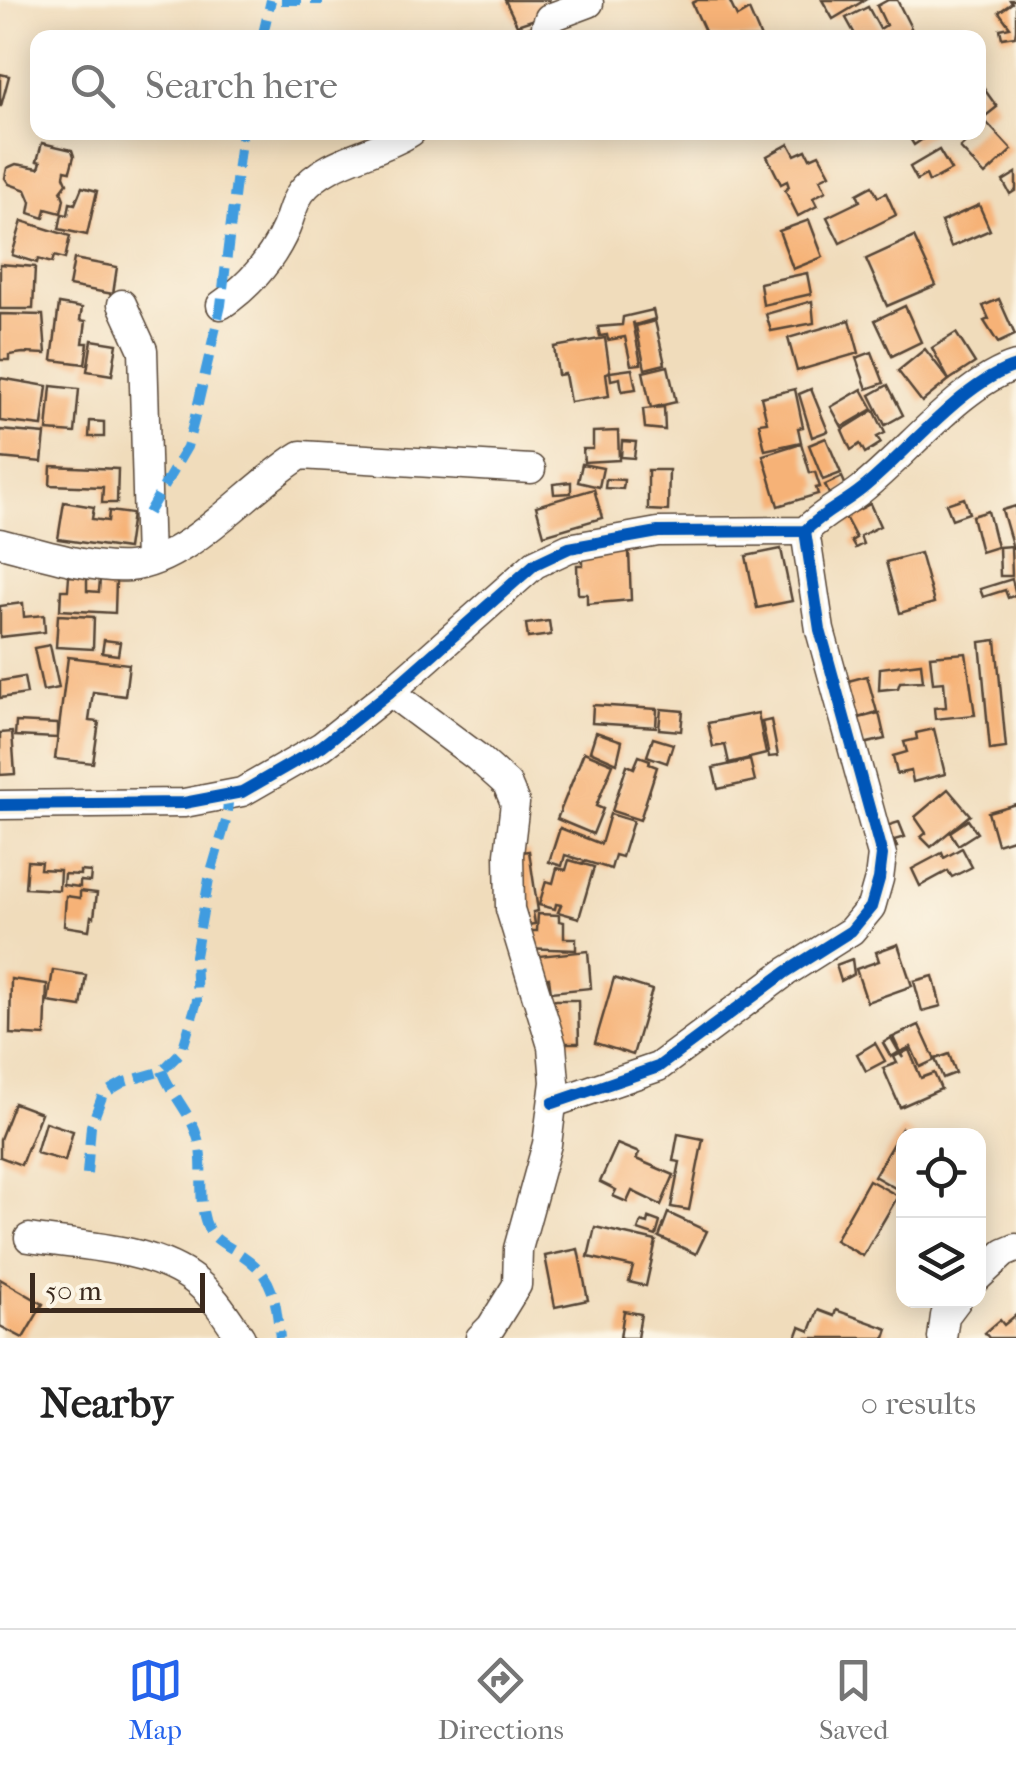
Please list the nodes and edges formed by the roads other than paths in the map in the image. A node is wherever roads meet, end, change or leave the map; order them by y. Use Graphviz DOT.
graph roads {
  1 [pos="587,0"];
  2 [pos="547,30"];
  3 [pos="398,140"];
  4 [pos="122,304"];
  5 [pos="221,305"];
  6 [pos="1016,366"];
  7 [pos="531,468"];
  8 [pos="805,532"];
  9 [pos="0,543"];
  10 [pos="149,562"];
  11 [pos="390,692"];
  12 [pos="0,804"];
  13 [pos="553,1103"];
  14 [pos="29,1238"];
  15 [pos="1016,1248"];
  16 [pos="986,1269"];
  17 [pos="950,1308"];
  18 [pos="241,1338"];
  19 [pos="480,1338"];
  20 [pos="942,1338"];
  1 -- 2 [label="street"];
  3 -- 5 [label="street"];
  4 -- 10 [label="street"];
  6 -- 8 [label="street"];
  7 -- 10 [label="street"];
  8 -- 11 [label="street"];
  8 -- 13 [label="street"];
  9 -- 10 [label="street"];
  11 -- 12 [label="street"];
  11 -- 13 [label="street"];
  13 -- 19 [label="street"];
  14 -- 18 [label="street"];
  15 -- 16 [label="street"];
  17 -- 20 [label="street"];
}
